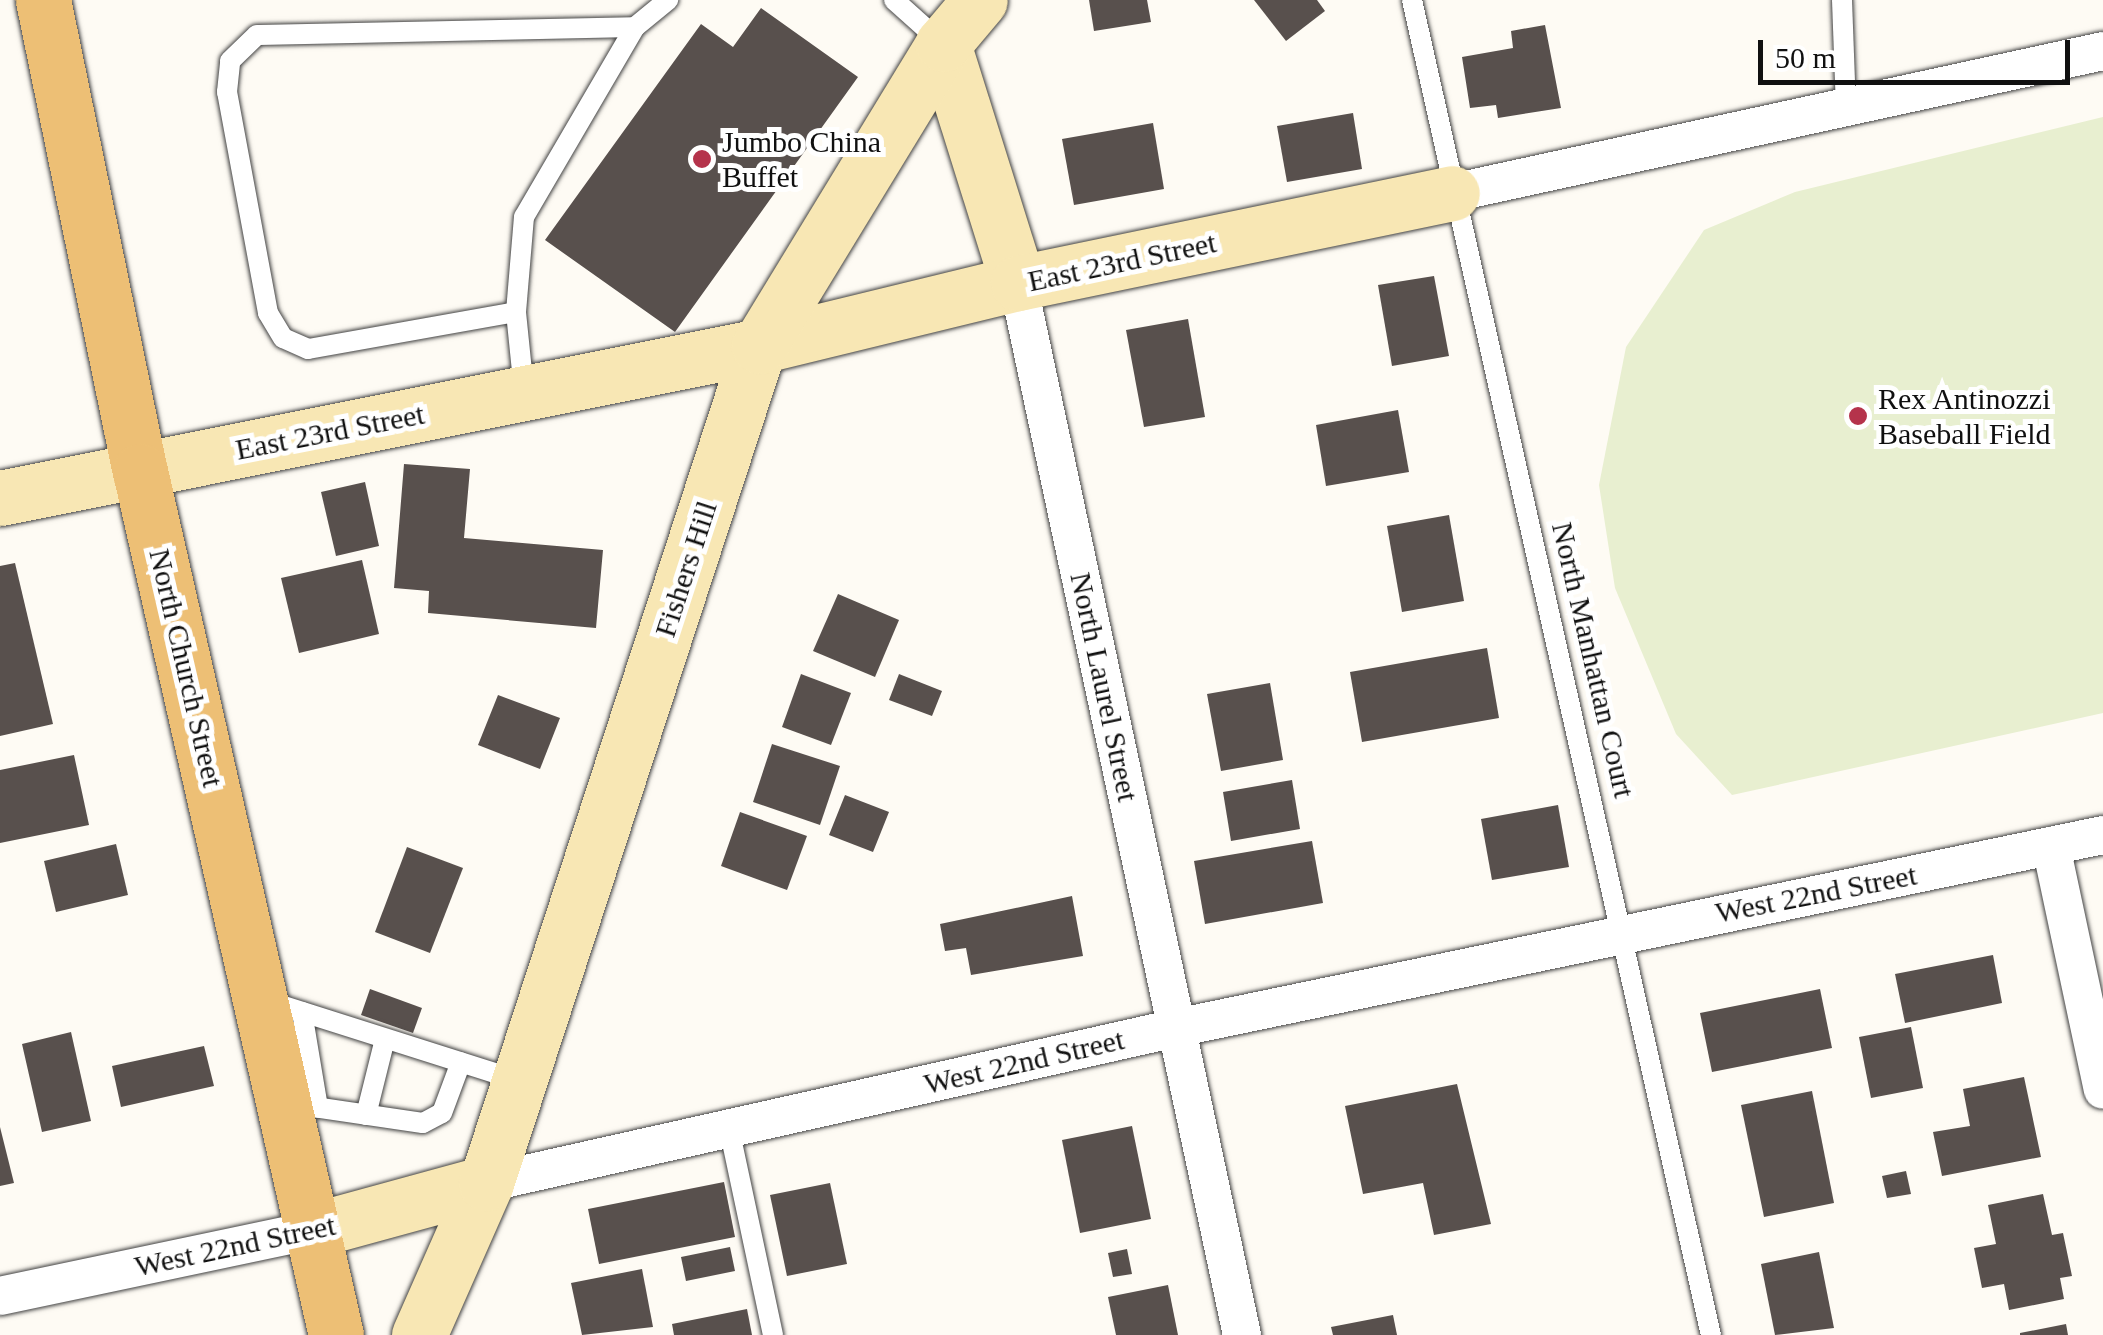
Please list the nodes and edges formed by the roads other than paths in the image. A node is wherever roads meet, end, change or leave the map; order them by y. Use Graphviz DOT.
graph roads {
  1 [pos="44,0"];
  2 [pos="668,0"];
  3 [pos="894,0"];
  4 [pos="980,0"];
  5 [pos="1412,0"];
  6 [pos="1842,0"];
  7 [pos="635,27"];
  8 [pos="943,44"];
  9 [pos="2103,51"];
  10 [pos="1846,107"];
  11 [pos="1452,193"];
  12 [pos="1018,283"];
  13 [pos="516,312"];
  14 [pos="759,346"];
  15 [pos="524,393"];
  16 [pos="140,471"];
  17 [pos="0,498"];
  18 [pos="2103,835"];
  19 [pos="2051,846"];
  20 [pos="1626,932"];
  21 [pos="282,1006"];
  22 [pos="1176,1028"];
  23 [pos="385,1039"];
  24 [pos="461,1062"];
  25 [pos="520,1080"];
  26 [pos="2103,1090"];
  27 [pos="302,1105"];
  28 [pos="366,1115"];
  29 [pos="729,1128"];
  30 [pos="486,1182"];
  31 [pos="314,1230"];
  32 [pos="0,1296"];
  33 [pos="336,1335"];
  34 [pos="418,1335"];
  35 [pos="773,1335"];
  36 [pos="1242,1335"];
  37 [pos="1711,1335"];
  1 -- 16 [label="main road, North Church Street"];
  2 -- 7 [label="lane"];
  3 -- 8 [label="lane"];
  4 -- 8 [label="street, Fishers Hill"];
  5 -- 11 [label="lane, North Manhattan Court"];
  6 -- 10 [label="lane"];
  7 -- 13 [label="lane"];
  7 -- 13 [label="lane"];
  8 -- 12 [label="street, North Laurel Street"];
  8 -- 14 [label="street, Fishers Hill"];
  9 -- 10 [label="street, East 23rd Street"];
  10 -- 11 [label="street, East 23rd Street"];
  11 -- 12 [label="street, East 23rd Street"];
  11 -- 20 [label="lane, North Manhattan Court"];
  12 -- 14 [label="street, East 23rd Street"];
  12 -- 22 [label="street, North Laurel Street"];
  13 -- 15 [label="lane"];
  14 -- 15 [label="street, East 23rd Street"];
  14 -- 25 [label="street, Fishers Hill"];
  15 -- 16 [label="street, East 23rd Street"];
  16 -- 17 [label="street, East 23rd Street"];
  16 -- 21 [label="main road, North Church Street"];
  18 -- 19 [label="street, West 22nd Street"];
  19 -- 20 [label="street, West 22nd Street"];
  19 -- 26 [label="street"];
  20 -- 22 [label="street, West 22nd Street"];
  20 -- 37 [label="lane, North Manhattan Court"];
  21 -- 23 [label="lane"];
  21 -- 27 [label="main road, North Church Street"];
  22 -- 29 [label="street, West 22nd Street"];
  22 -- 36 [label="street, North Laurel Street"];
  23 -- 24 [label="lane"];
  23 -- 28 [label="lane"];
  24 -- 25 [label="lane"];
  24 -- 28 [label="lane"];
  25 -- 30 [label="street, Fishers Hill"];
  27 -- 28 [label="lane"];
  27 -- 31 [label="main road, North Church Street"];
  29 -- 30 [label="street, West 22nd Street"];
  29 -- 35 [label="lane"];
  30 -- 31 [label="street, West 22nd Street"];
  30 -- 34 [label="street, Fishers Hill"];
  31 -- 32 [label="street, West 22nd Street"];
  31 -- 33 [label="main road, North Church Street"];
}
